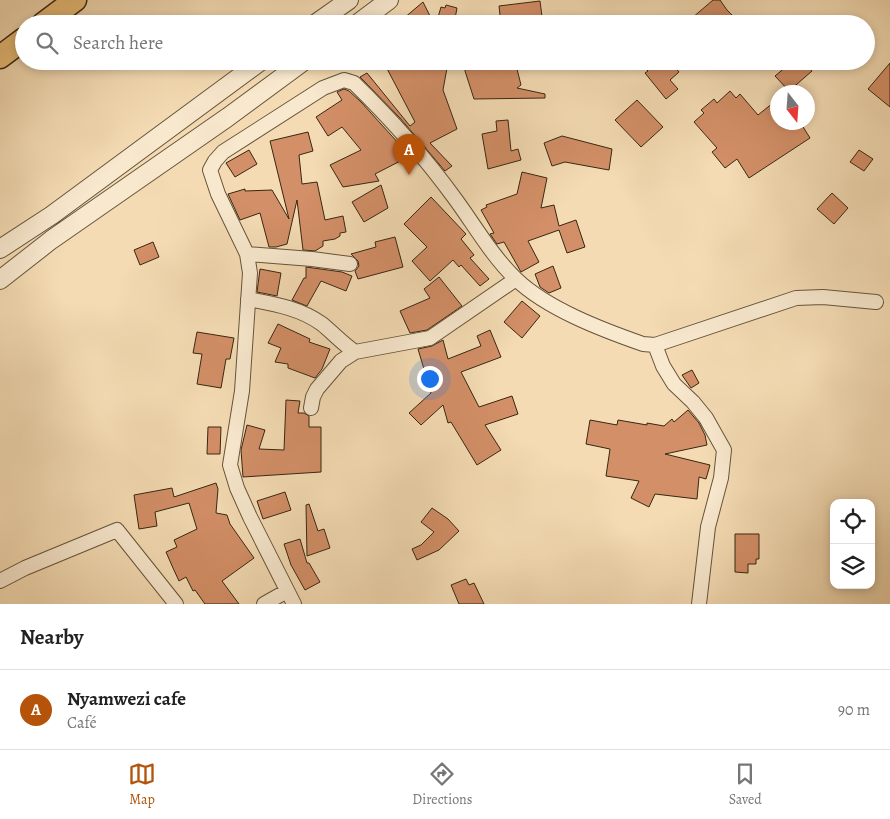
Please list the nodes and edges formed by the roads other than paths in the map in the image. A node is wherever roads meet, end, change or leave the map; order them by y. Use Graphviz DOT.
graph roads {
  1 [pos="75,0"];
  2 [pos="349,0"];
  3 [pos="389,0"];
  4 [pos="56,15"];
  5 [pos="328,15"];
  6 [pos="368,15"];
  7 [pos="15,45"];
  8 [pos="0,56"];
  9 [pos="248,70"];
  10 [pos="292,70"];
  11 [pos="0,249"];
  12 [pos="247,254"];
  13 [pos="350,264"];
  14 [pos="516,279"];
  15 [pos="0,280"];
  16 [pos="248,299"];
  17 [pos="876,302"];
  18 [pos="655,344"];
  19 [pos="355,352"];
  20 [pos="311,408"];
  21 [pos="0,581"];
  22 [pos="287,591"];
  23 [pos="176,604"];
  24 [pos="264,604"];
  25 [pos="294,604"];
  26 [pos="699,604"];
  1 -- 4 [label="highway"];
  2 -- 5 [label="street"];
  3 -- 6 [label="street"];
  7 -- 8 [label="highway"];
  9 -- 11 [label="street"];
  10 -- 15 [label="street"];
  12 -- 13 [label="street"];
  12 -- 14 [label="street"];
  12 -- 16 [label="street"];
  14 -- 18 [label="street"];
  14 -- 19 [label="street"];
  16 -- 19 [label="street"];
  16 -- 22 [label="street"];
  17 -- 18 [label="street"];
  18 -- 26 [label="street"];
  19 -- 20 [label="street"];
  21 -- 23 [label="street"];
  22 -- 24 [label="street"];
  22 -- 25 [label="street"];
}
